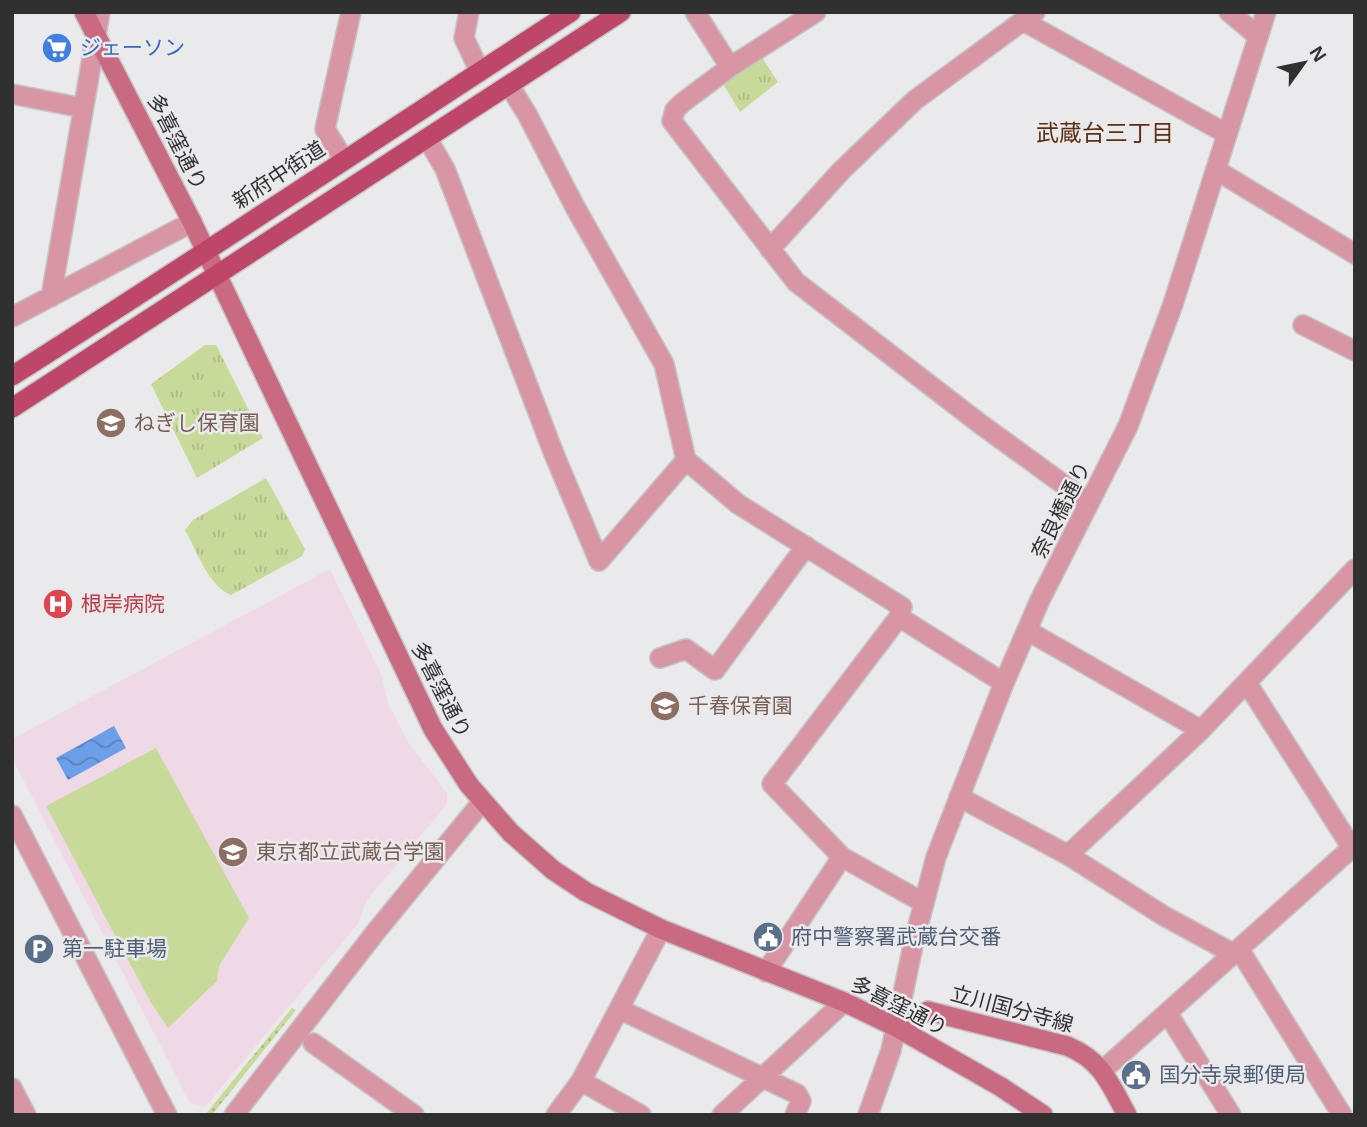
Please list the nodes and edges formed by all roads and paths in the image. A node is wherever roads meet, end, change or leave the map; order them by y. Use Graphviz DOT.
graph roads {
  1 [pos="84,12"];
  2 [pos="100,12"];
  3 [pos="351,12"];
  4 [pos="469,12"];
  5 [pos="571,12"];
  6 [pos="621,12"];
  7 [pos="695,12"];
  8 [pos="816,12"];
  9 [pos="1229,12"];
  10 [pos="1266,12"];
  11 [pos="1029,17"];
  12 [pos="97,34"];
  13 [pos="1258,36"];
  14 [pos="730,67"];
  15 [pos="480,72"];
  16 [pos="509,85"];
  17 [pos="12,94"];
  18 [pos="83,108"];
  19 [pos="1227,134"];
  20 [pos="427,138"];
  21 [pos="344,160"];
  22 [pos="1216,170"];
  23 [pos="192,222"];
  24 [pos="770,249"];
  25 [pos="206,251"];
  26 [pos="1355,254"];
  27 [pos="218,276"];
  28 [pos="51,297"];
  29 [pos="12,317"];
  30 [pos="1303,325"];
  31 [pos="1355,351"];
  32 [pos="12,376"];
  33 [pos="12,394"];
  34 [pos="12,408"];
  35 [pos="685,460"];
  36 [pos="1089,503"];
  37 [pos="806,546"];
  38 [pos="1354,572"];
  39 [pos="899,617"];
  40 [pos="1028,631"];
  41 [pos="660,658"];
  42 [pos="1004,683"];
  43 [pos="1247,683"];
  44 [pos="1202,730"];
  45 [pos="959,797"];
  46 [pos="482,802"];
  47 [pos="12,815"];
  48 [pos="1353,847"];
  49 [pos="1068,855"];
  50 [pos="842,857"];
  51 [pos="924,903"];
  52 [pos="661,929"];
  53 [pos="1237,952"];
  54 [pos="766,972"];
  55 [pos="844,1002"];
  56 [pos="619,1009"];
  57 [pos="1168,1014"];
  58 [pos="896,1027"];
  59 [pos="313,1043"];
  60 [pos="1102,1071"];
  61 [pos="761,1078"];
  62 [pos="581,1080"];
  63 [pos="12,1088"];
  64 [pos="26,1115"];
  65 [pos="167,1115"];
  66 [pos="234,1115"];
  67 [pos="414,1115"];
  68 [pos="556,1115"];
  69 [pos="641,1115"];
  70 [pos="722,1115"];
  71 [pos="794,1115"];
  72 [pos="868,1115"];
  73 [pos="1043,1115"];
  74 [pos="1127,1115"];
  75 [pos="1231,1115"];
  76 [pos="1342,1115"];
  1 -- 12 [label="main road, 多喜窪通り"];
  2 -- 12 [label="street"];
  3 -- 21 [label="street"];
  4 -- 15 [label="street"];
  5 -- 15 [label="main road, 新府中街道"];
  6 -- 16 [label="main road"];
  7 -- 14 [label="street"];
  8 -- 14 [label="street"];
  9 -- 13 [label="street"];
  10 -- 13 [label="street, 奈良橋通り"];
  11 -- 19 [label="street"];
  11 -- 24 [label="street"];
  12 -- 18 [label="street"];
  12 -- 23 [label="main road, 多喜窪通り"];
  13 -- 19 [label="street, 奈良橋通り"];
  14 -- 24 [label="street"];
  15 -- 21 [label="main road, 新府中街道"];
  16 -- 20 [label="main road"];
  16 -- 35 [label="street"];
  17 -- 18 [label="street"];
  18 -- 28 [label="street"];
  19 -- 22 [label="street, 奈良橋通り"];
  20 -- 27 [label="main road"];
  20 -- 35 [label="street"];
  21 -- 25 [label="main road, 新府中街道"];
  22 -- 26 [label="street"];
  22 -- 36 [label="street, 奈良橋通り"];
  23 -- 25 [label="main road, 多喜窪通り"];
  23 -- 28 [label="street"];
  24 -- 36 [label="street"];
  25 -- 27 [label="main road, 多喜窪通り"];
  25 -- 32 [label="main road, 新府中街道"];
  27 -- 33 [label="main road"];
  27 -- 34 [label="main road"];
  27 -- 46 [label="main road, 多喜窪通り"];
  28 -- 29 [label="street"];
  30 -- 31 [label="street"];
  35 -- 37 [label="street"];
  36 -- 40 [label="street, 奈良橋通り"];
  37 -- 39 [label="street"];
  37 -- 41 [label="street"];
  38 -- 43 [label="street"];
  39 -- 42 [label="street"];
  39 -- 50 [label="street"];
  40 -- 42 [label="street, 奈良橋通り"];
  40 -- 44 [label="street"];
  42 -- 45 [label="street, 奈良橋通り"];
  43 -- 44 [label="street"];
  43 -- 48 [label="street"];
  44 -- 49 [label="street"];
  45 -- 49 [label="street"];
  45 -- 51 [label="street, 奈良橋通り"];
  46 -- 52 [label="main road, 多喜窪通り"];
  46 -- 66 [label="street"];
  47 -- 65 [label="street"];
  48 -- 53 [label="street"];
  49 -- 53 [label="street"];
  50 -- 51 [label="street"];
  50 -- 54 [label="street"];
  51 -- 58 [label="street, 奈良橋通り"];
  52 -- 54 [label="main road, 多喜窪通り"];
  52 -- 56 [label="street"];
  53 -- 57 [label="street"];
  53 -- 76 [label="street"];
  54 -- 55 [label="main road, 多喜窪通り"];
  55 -- 58 [label="main road, 多喜窪通り"];
  55 -- 61 [label="street"];
  56 -- 61 [label="street"];
  56 -- 62 [label="street"];
  57 -- 60 [label="street"];
  57 -- 75 [label="street"];
  58 -- 60 [label="main road, 立川国分寺線"];
  58 -- 72 [label="street, 奈良橋通り"];
  58 -- 73 [label="main road, 多喜窪通り"];
  59 -- 67 [label="street"];
  60 -- 74 [label="main road, 立川国分寺線"];
  61 -- 70 [label="street"];
  61 -- 71 [label="street"];
  62 -- 68 [label="street"];
  62 -- 69 [label="street"];
  63 -- 64 [label="street"];
}
